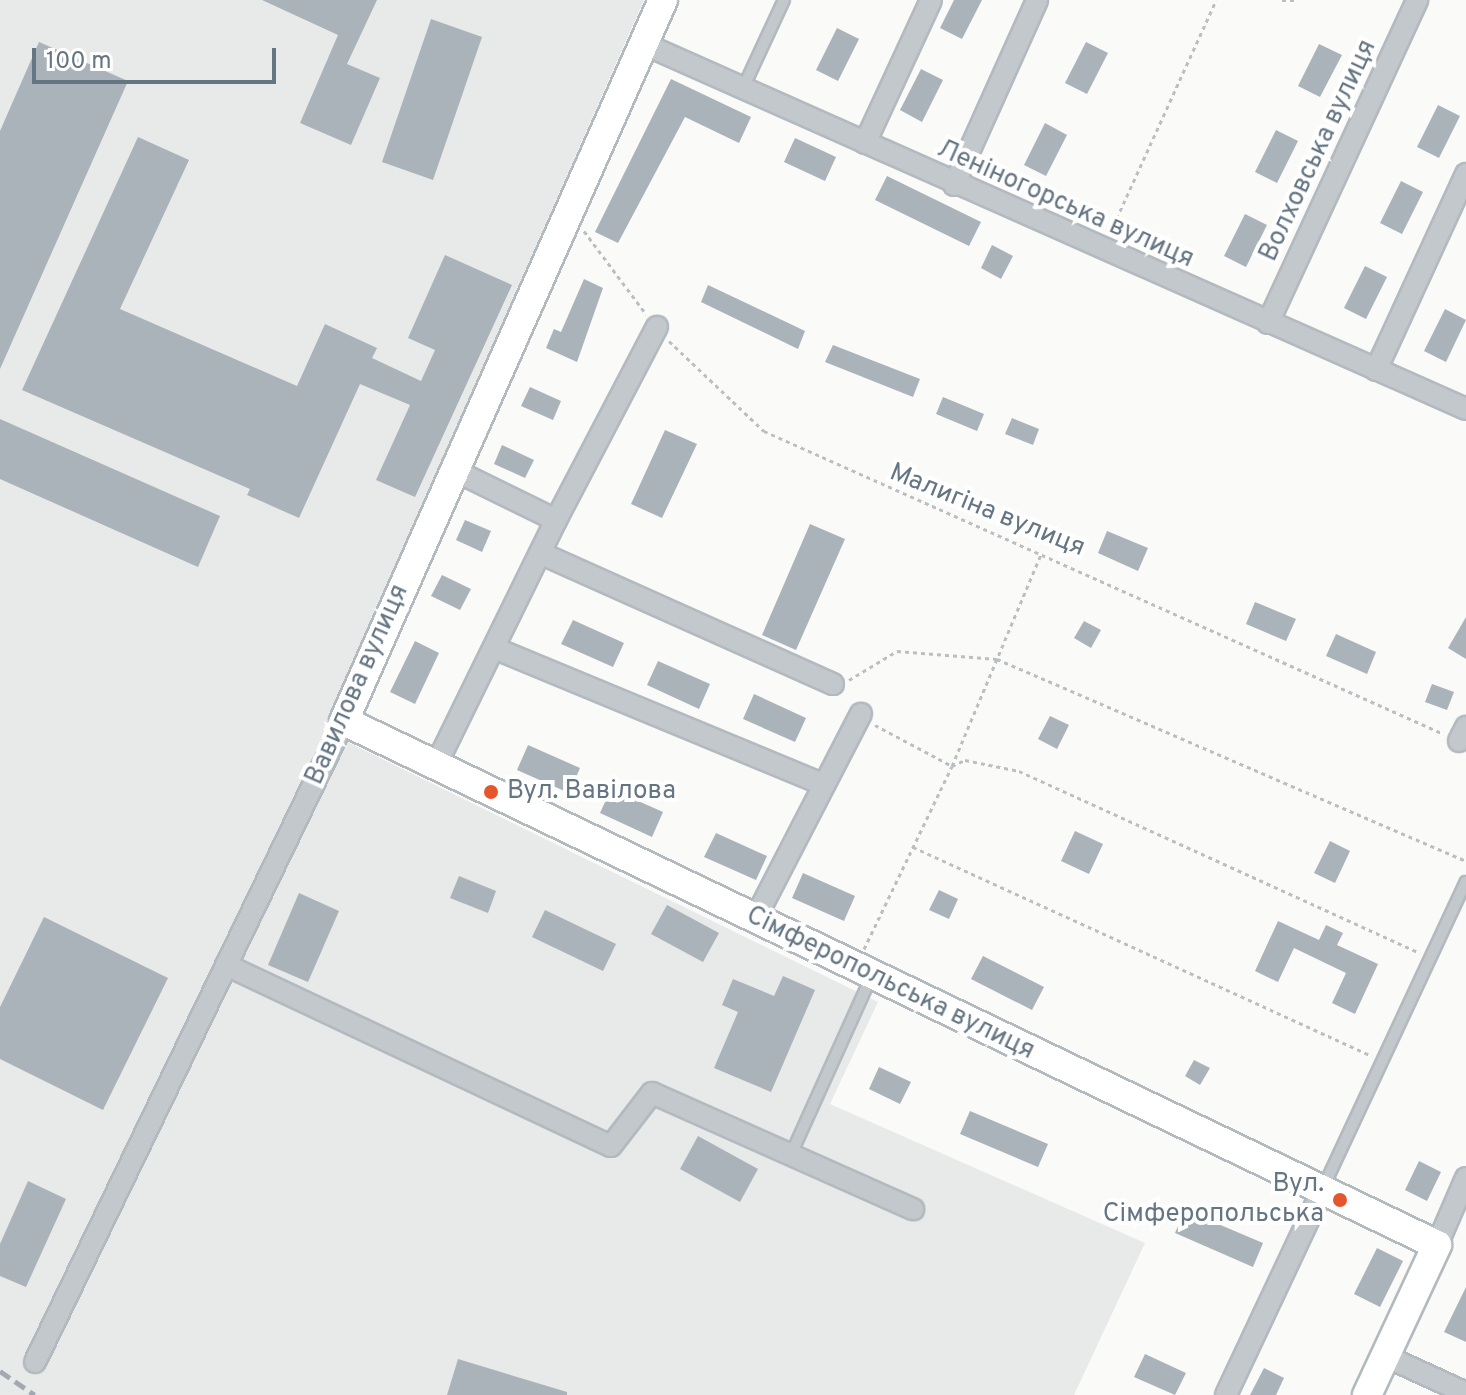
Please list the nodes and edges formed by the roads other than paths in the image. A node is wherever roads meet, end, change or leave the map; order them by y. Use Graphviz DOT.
graph roads {
  1 [pos="663,0"];
  2 [pos="784,0"];
  3 [pos="931,0"];
  4 [pos="1037,0"];
  5 [pos="1417,0"];
  6 [pos="644,44"];
  7 [pos="744,86"];
  8 [pos="865,143"];
  9 [pos="1466,174"];
  10 [pos="954,185"];
  11 [pos="1268,323"];
  12 [pos="657,327"];
  13 [pos="1376,370"];
  14 [pos="1466,409"];
  15 [pos="454,470"];
  16 [pos="556,520"];
  17 [pos="540,553"];
  18 [pos="494,648"];
  19 [pos="833,684"];
  20 [pos="861,714"];
  21 [pos="344,721"];
  22 [pos="436,765"];
  23 [pos="824,785"];
  24 [pos="1466,882"];
  25 [pos="755,919"];
  26 [pos="226,965"];
  27 [pos="864,971"];
  28 [pos="793,1150"];
  29 [pos="1466,1178"];
  30 [pos="1322,1191"];
  31 [pos="913,1209"];
  32 [pos="1437,1245"];
  33 [pos="1385,1356"];
  34 [pos="35,1362"];
  35 [pos="1466,1393"];
  36 [pos="1226,1395"];
  37 [pos="1367,1395"];
  1 -- 6 [label="street, Вавилова вулиця"];
  2 -- 7 [label="lane"];
  3 -- 8 [label="street"];
  4 -- 10 [label="street"];
  5 -- 11 [label="street, Волховська вулиця"];
  6 -- 7 [label="street, Леніногорська вулиця"];
  6 -- 15 [label="street, Вавилова вулиця"];
  7 -- 8 [label="street, Леніногорська вулиця"];
  8 -- 10 [label="street, Леніногорська вулиця"];
  9 -- 13 [label="street"];
  10 -- 11 [label="street, Леніногорська вулиця"];
  11 -- 13 [label="street, Леніногорська вулиця"];
  12 -- 16 [label="street"];
  13 -- 14 [label="street, Леніногорська вулиця"];
  15 -- 16 [label="street"];
  15 -- 21 [label="street, Вавилова вулиця"];
  16 -- 17 [label="street"];
  17 -- 18 [label="street"];
  17 -- 19 [label="street"];
  18 -- 22 [label="street"];
  18 -- 23 [label="street"];
  20 -- 23 [label="street"];
  21 -- 22 [label="street, Сімферопольська вулиця"];
  21 -- 26 [label="street, Вавилова вулиця"];
  22 -- 25 [label="street, Сімферопольська вулиця"];
  23 -- 25 [label="street"];
  24 -- 30 [label="lane"];
  25 -- 27 [label="street, Сімферопольська вулиця"];
  26 -- 28 [label="street"];
  26 -- 34 [label="street, Вавилова вулиця"];
  27 -- 28 [label="lane"];
  27 -- 30 [label="street, Сімферопольська вулиця"];
  28 -- 31 [label="street"];
  29 -- 32 [label="street"];
  30 -- 32 [label="street, Сімферопольська вулиця"];
  30 -- 36 [label="street"];
  32 -- 33 [label="street"];
  33 -- 35 [label="street"];
  33 -- 37 [label="street"];
}
